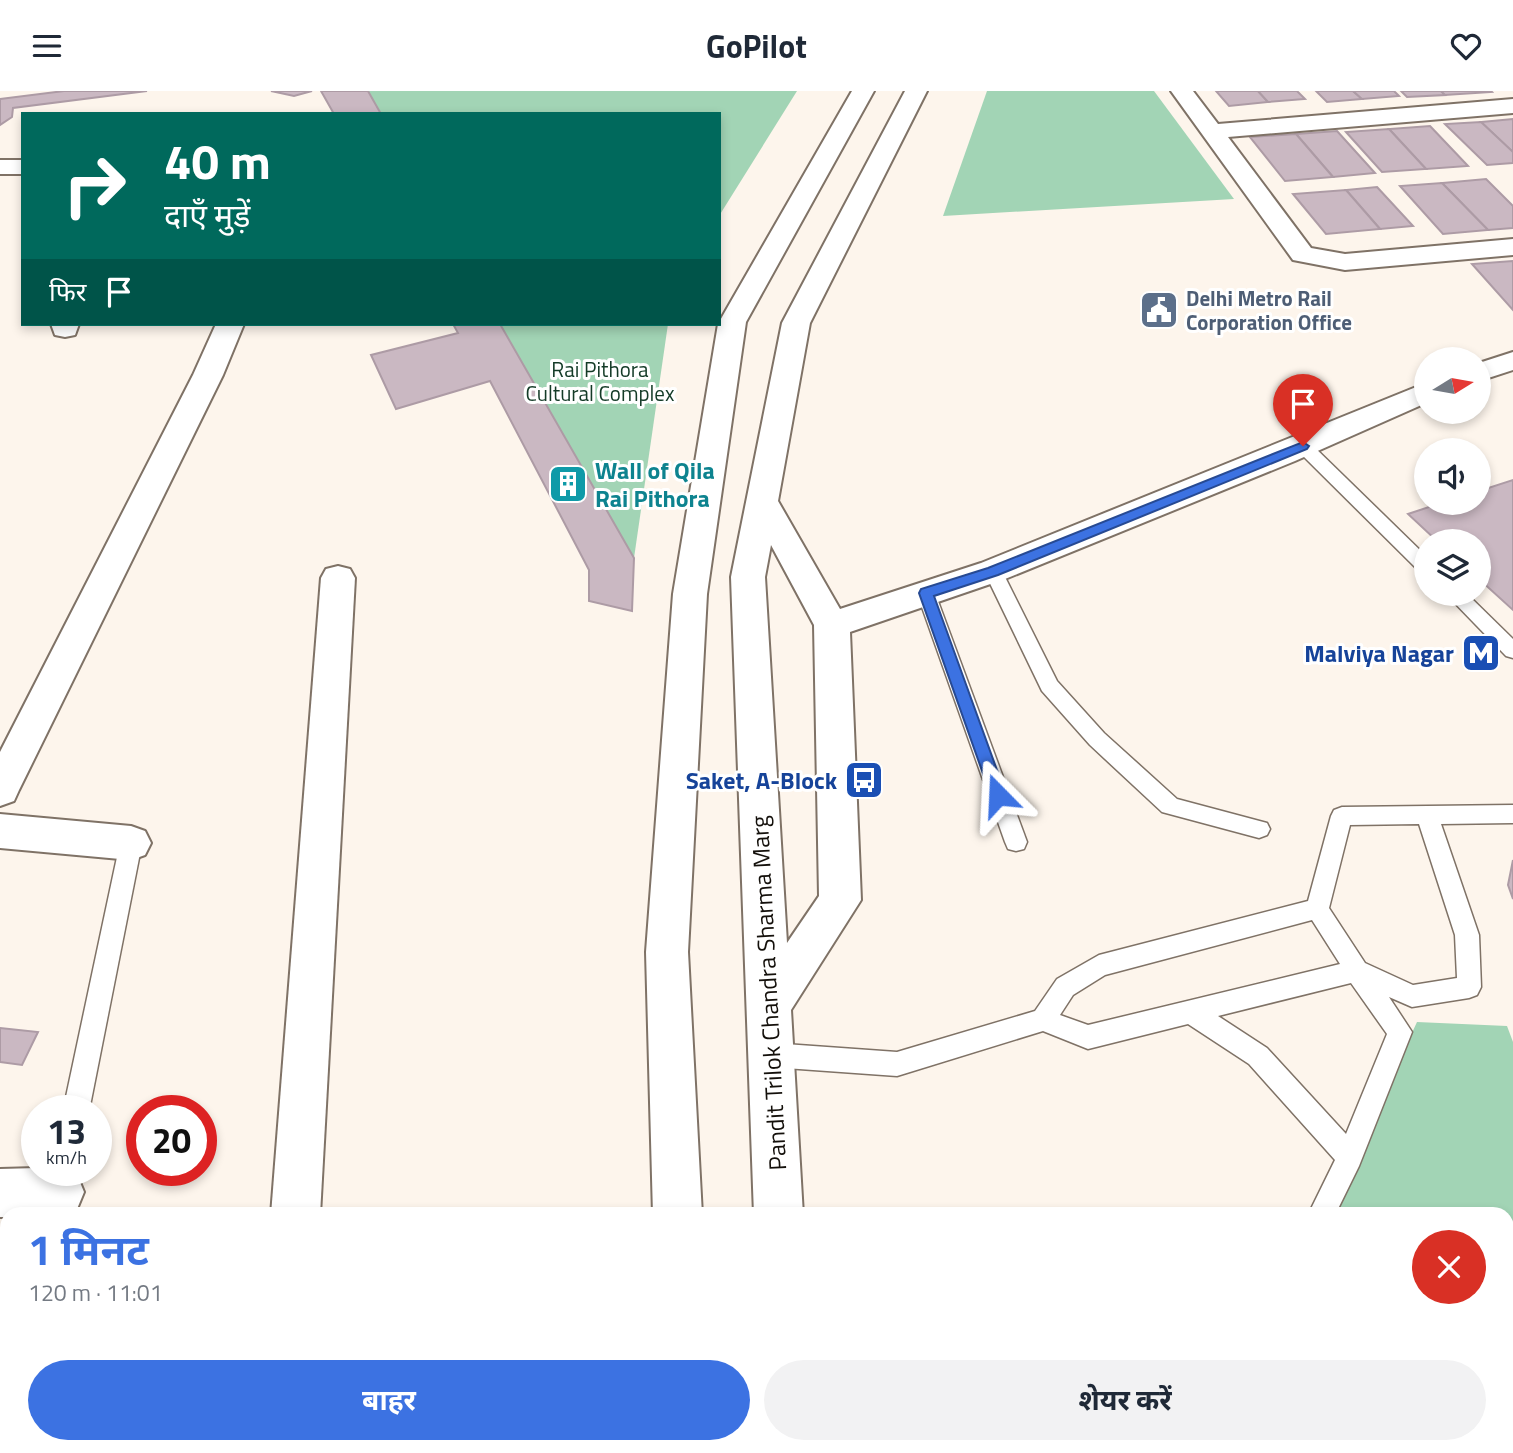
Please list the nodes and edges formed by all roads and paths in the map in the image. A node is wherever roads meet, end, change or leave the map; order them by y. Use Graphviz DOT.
graph roads {
  1 [pos="863,91"];
  2 [pos="916,91"];
  3 [pos="1182,91"];
  4 [pos="1513,106"];
  5 [pos="1212,131"];
  6 [pos="21,166"];
  7 [pos="0,167"];
  8 [pos="1513,247"];
  9 [pos="229,326"];
  10 [pos="1513,361"];
  11 [pos="1491,369"];
  12 [pos="1414,397"];
  13 [pos="1303,446"];
  14 [pos="762,502"];
  15 [pos="1414,555"];
  16 [pos="993,571"];
  17 [pos="338,578"];
  18 [pos="926,593"];
  19 [pos="1467,606"];
  20 [pos="832,625"];
  21 [pos="1513,651"];
  22 [pos="0,790"];
  23 [pos="1513,814"];
  24 [pos="1427,815"];
  25 [pos="1259,829"];
  26 [pos="0,831"];
  27 [pos="1016,842"];
  28 [pos="131,843"];
  29 [pos="1317,909"];
  30 [pos="1357,971"];
  31 [pos="769,1006"];
  32 [pos="1191,1012"];
  33 [pos="1043,1020"];
  34 [pos="771,1055"];
  35 [pos="79,1095"];
  36 [pos="1350,1157"];
  37 [pos="59,1192"];
  38 [pos="0,1193"];
  39 [pos="296,1207"];
  40 [pos="678,1207"];
  41 [pos="779,1207"];
  42 [pos="1325,1207"];
  1 -- 40 [label="main road"];
  2 -- 14 [label="main road, Pandit Trilok Chandra Sharma Marg"];
  3 -- 5 [label="main road"];
  4 -- 5 [label="main road"];
  5 -- 8 [label="main road"];
  6 -- 7 [label="main road"];
  9 -- 22 [label="main road"];
  10 -- 11 [label="main road"];
  12 -- 13 [label="main road"];
  13 -- 15 [label="lane"];
  13 -- 16 [label="main road"];
  14 -- 20 [label="main road"];
  14 -- 31 [label="main road, Pandit Trilok Chandra Sharma Marg"];
  16 -- 18 [label="main road"];
  16 -- 25 [label="lane"];
  17 -- 39 [label="main road"];
  18 -- 20 [label="main road"];
  18 -- 27 [label="lane"];
  19 -- 21 [label="lane"];
  20 -- 31 [label="main road"];
  23 -- 24 [label="lane"];
  24 -- 29 [label="lane"];
  24 -- 30 [label="lane"];
  26 -- 28 [label="main road"];
  28 -- 35 [label="lane"];
  29 -- 30 [label="lane"];
  29 -- 33 [label="lane"];
  30 -- 32 [label="lane"];
  30 -- 36 [label="lane"];
  31 -- 34 [label="main road, Pandit Trilok Chandra Sharma Marg"];
  32 -- 33 [label="lane"];
  32 -- 36 [label="lane"];
  33 -- 34 [label="lane"];
  34 -- 41 [label="main road, Pandit Trilok Chandra Sharma Marg"];
  36 -- 42 [label="lane"];
  37 -- 38 [label="main road"];
}
